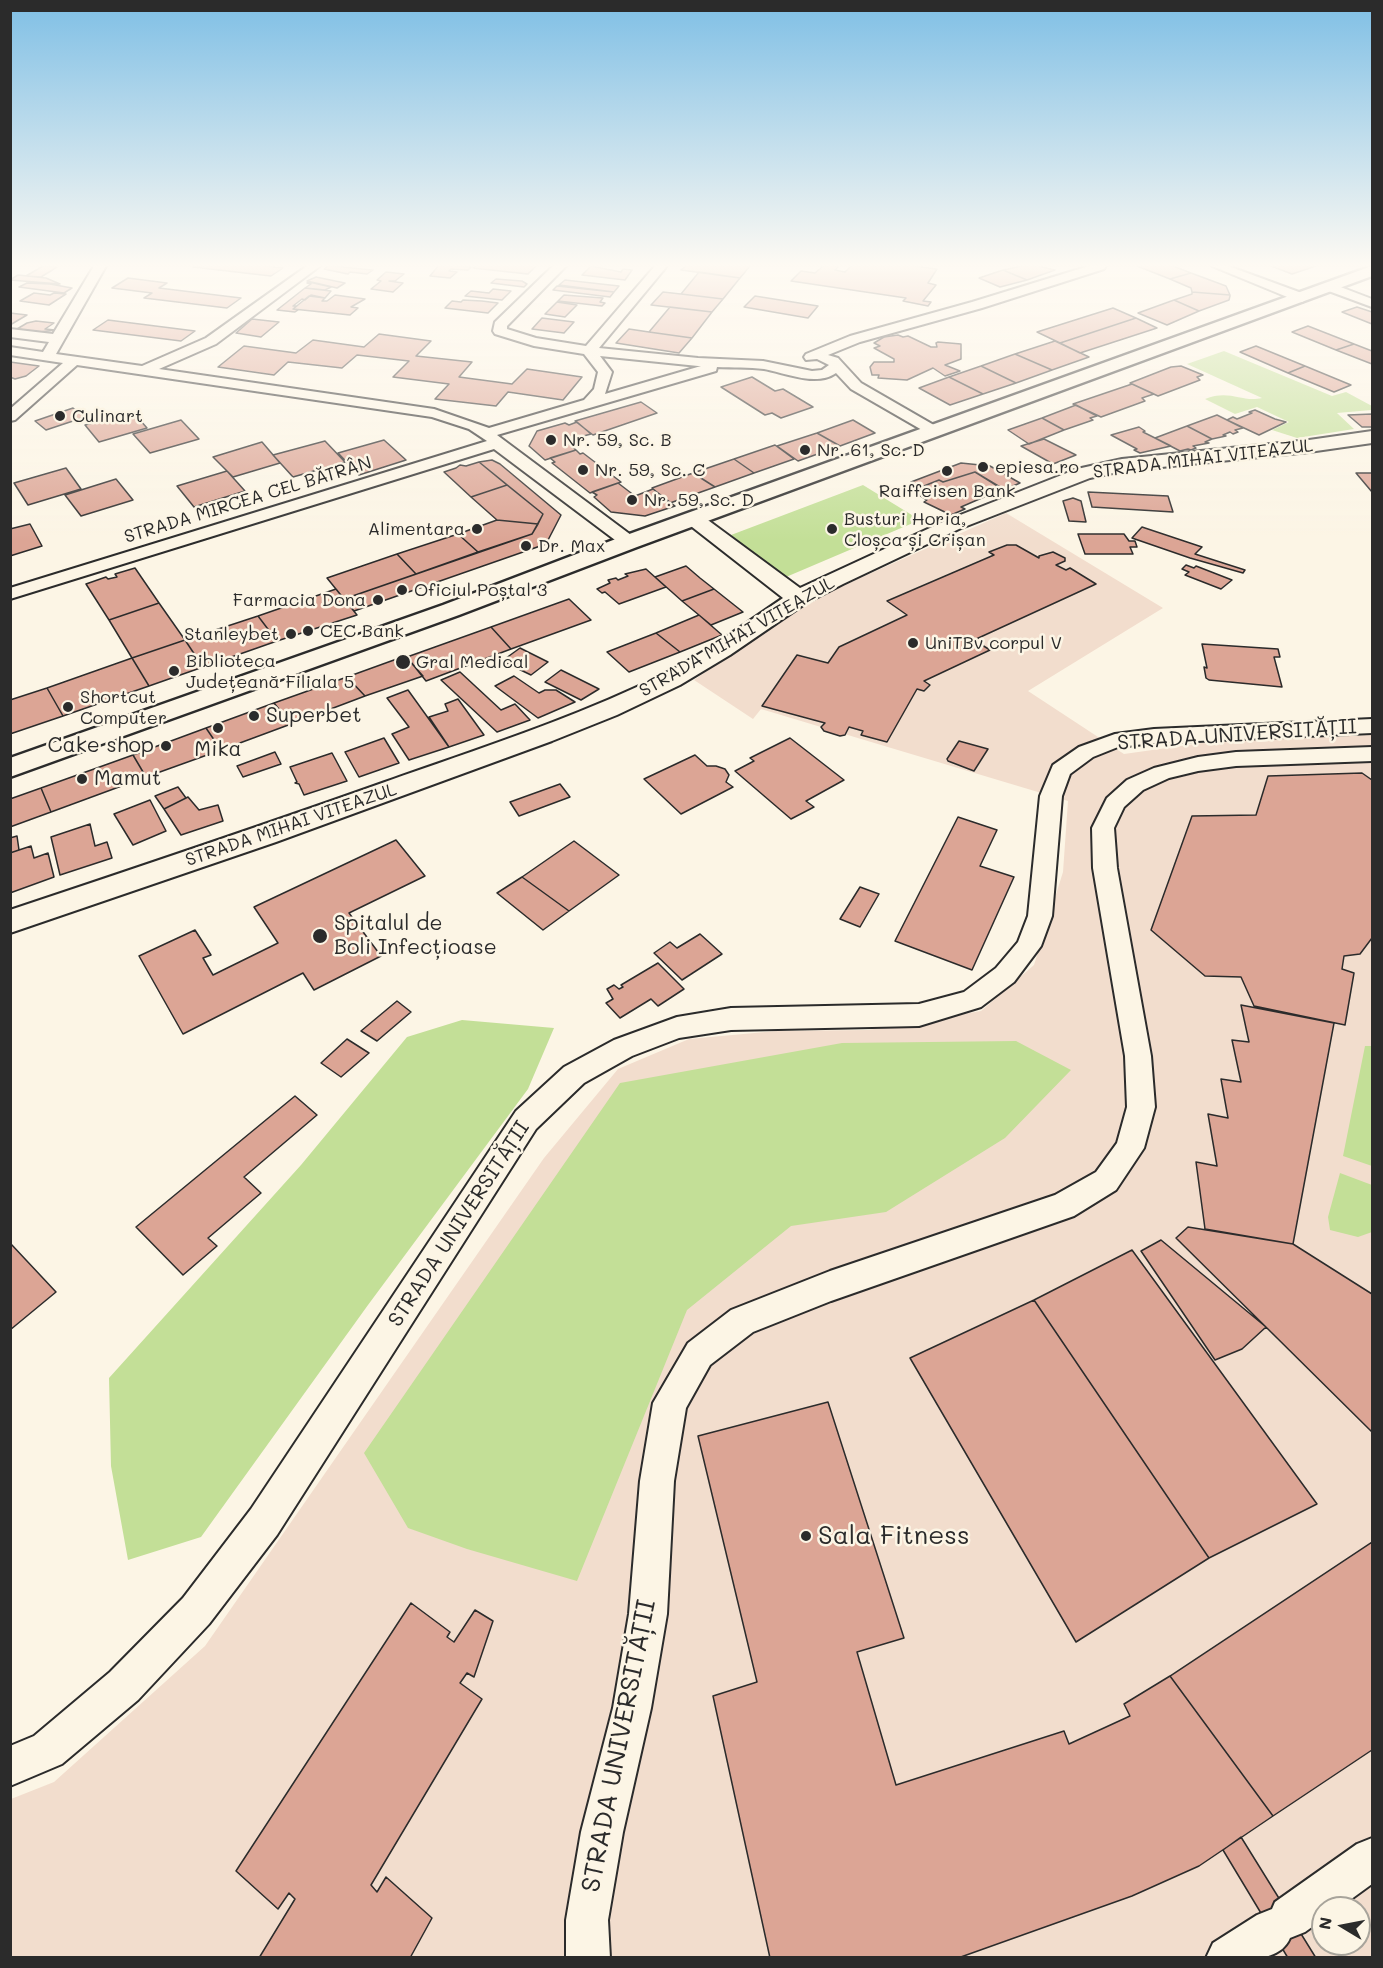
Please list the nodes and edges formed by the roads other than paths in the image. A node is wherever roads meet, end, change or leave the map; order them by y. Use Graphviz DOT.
graph roads {
  1 [pos="52,358"];
  2 [pos="172,358"];
  3 [pos="594,358"];
  4 [pos="662,358"];
  5 [pos="812,358"];
  6 [pos="839,358"];
  7 [pos="1136,358"];
  8 [pos="73,361"];
  9 [pos="803,362"];
  10 [pos="728,364"];
  11 [pos="834,364"];
  12 [pos="142,371"];
  13 [pos="819,375"];
  14 [pos="856,386"];
  15 [pos="588,405"];
  16 [pos="10,417"];
  17 [pos="934,431"];
  18 [pos="1372,437"];
  19 [pos="492,438"];
  20 [pos="694,519"];
  21 [pos="629,542"];
  22 [pos="10,594"];
  23 [pos="798,598"];
  24 [pos="1372,726"];
  25 [pos="1372,754"];
  26 [pos="10,768"];
  27 [pos="10,922"];
  28 [pos="10,1766"];
  29 [pos="1372,1859"];
  30 [pos="588,1958"];
  31 [pos="1228,1958"];
  1 -- 8 [label="street"];
  2 -- 12 [label="street"];
  3 -- 15 [label="street"];
  4 -- 10 [label="street"];
  5 -- 9 [label="street"];
  6 -- 11 [label="street"];
  7 -- 17 [label="main road"];
  8 -- 12 [label="street"];
  8 -- 16 [label="street"];
  9 -- 10 [label="street"];
  9 -- 11 [label="street"];
  9 -- 13 [label="street"];
  10 -- 15 [label="street, STRADA MIRCEA CEL BĂTRÂN"];
  11 -- 13 [label="street"];
  11 -- 14 [label="street"];
  12 -- 19 [label="street"];
  13 -- 14 [label="street"];
  14 -- 17 [label="street"];
  15 -- 19 [label="street, STRADA MIRCEA CEL BĂTRÂN"];
  17 -- 20 [label="main road"];
  18 -- 23 [label="street, STRADA MIHAI VITEAZUL"];
  19 -- 21 [label="street"];
  19 -- 22 [label="street, STRADA MIRCEA CEL BĂTRÂN"];
  20 -- 21 [label="main road"];
  20 -- 23 [label="street"];
  21 -- 26 [label="main road"];
  23 -- 27 [label="street, STRADA MIHAI VITEAZUL"];
  24 -- 28 [label="street, STRADA UNIVERSITĂȚII"];
  25 -- 30 [label="street, STRADA UNIVERSITĂȚII"];
  29 -- 31 [label="street"];
}
